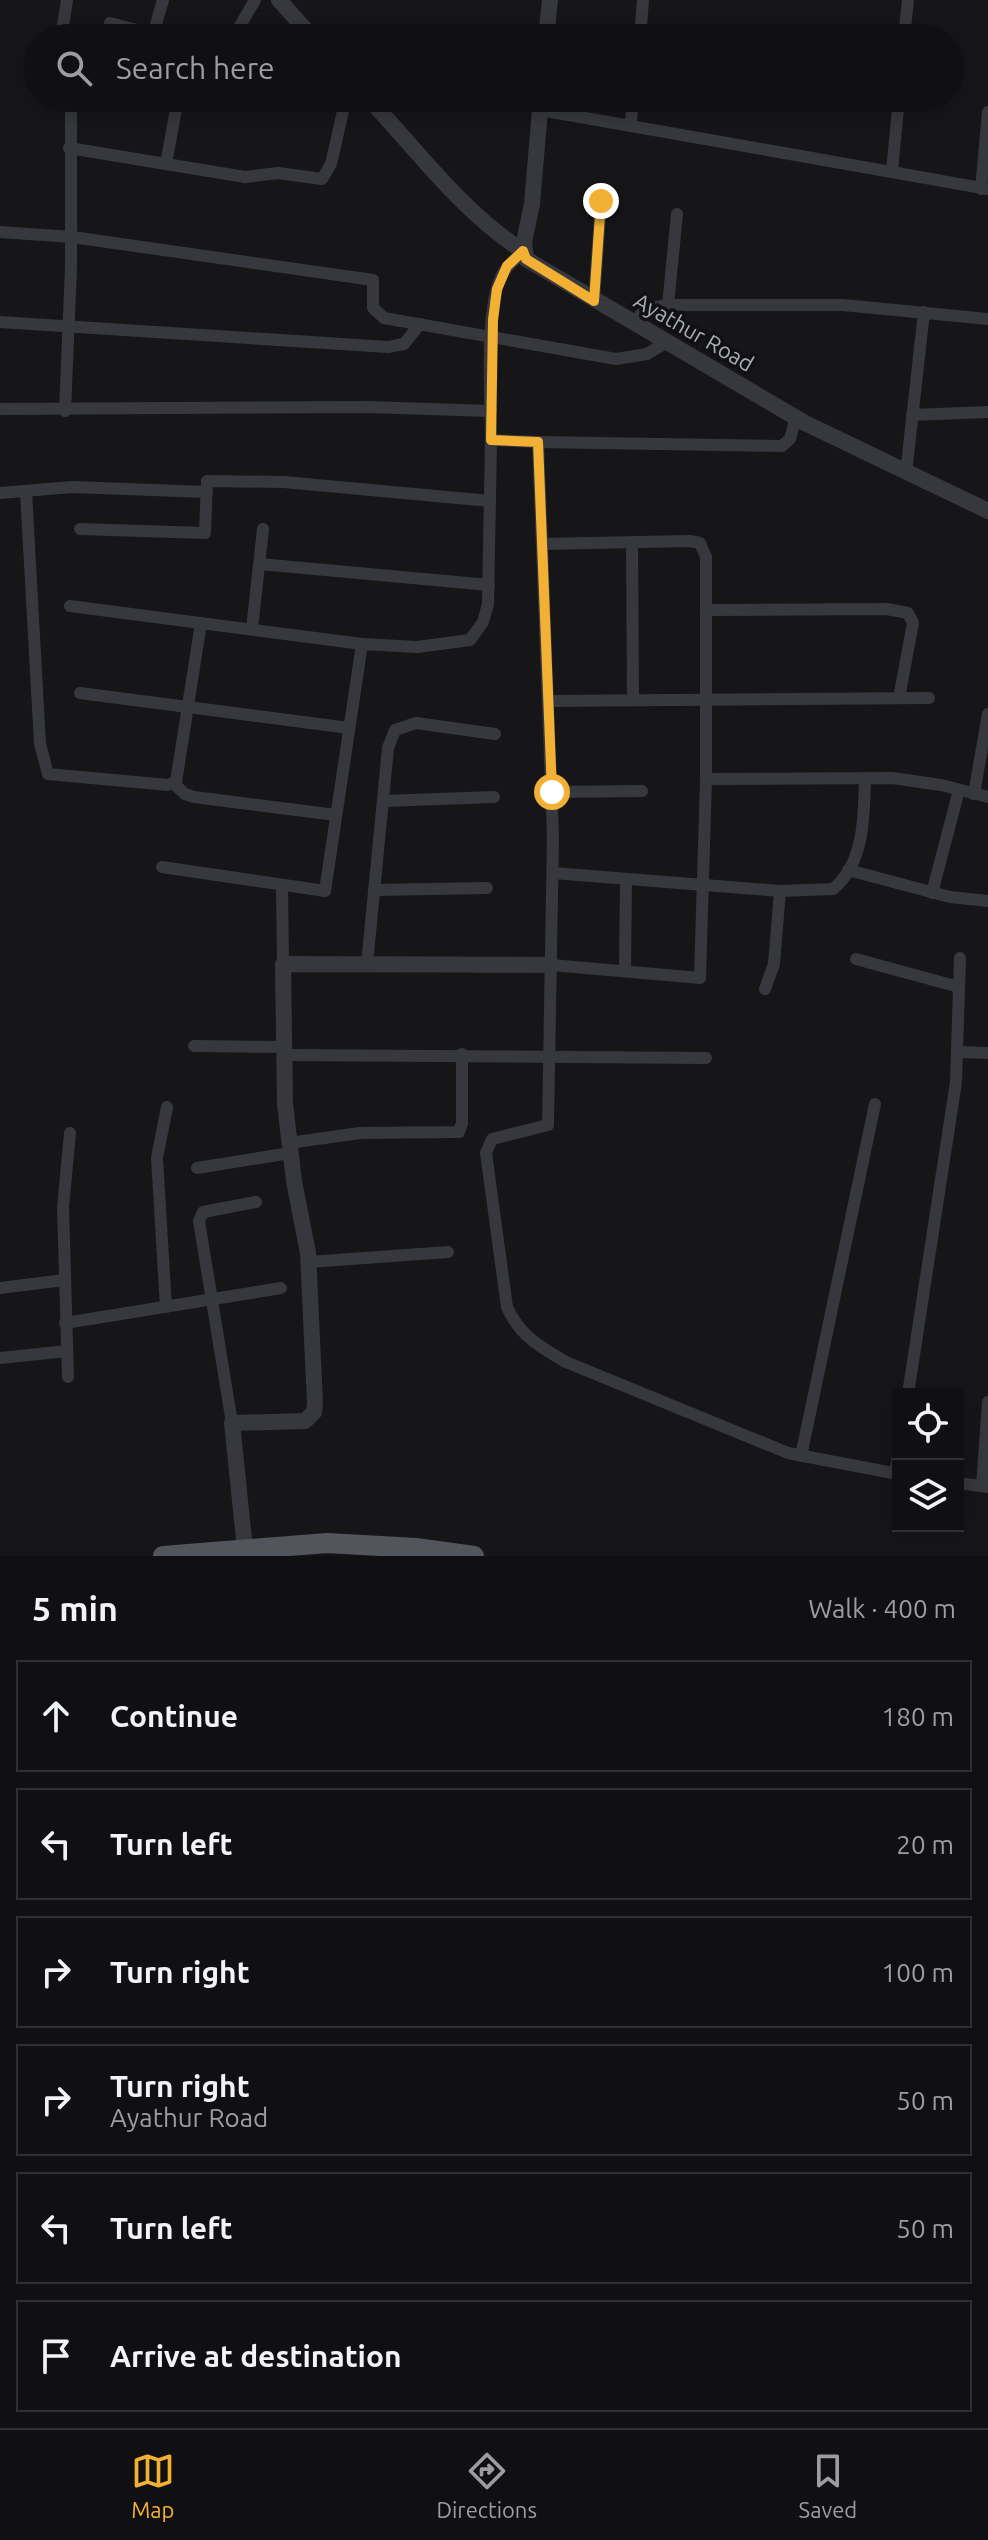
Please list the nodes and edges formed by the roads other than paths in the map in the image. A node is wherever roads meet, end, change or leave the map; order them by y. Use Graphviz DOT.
graph roads {
  1 [pos="67,0"];
  2 [pos="163,0"];
  3 [pos="255,0"];
  4 [pos="279,0"];
  5 [pos="550,0"];
  6 [pos="643,0"];
  7 [pos="908,0"];
  8 [pos="110,23"];
  9 [pos="63,24"];
  10 [pos="113,24"];
  11 [pos="156,24"];
  12 [pos="241,24"];
  13 [pos="300,24"];
  14 [pos="547,24"];
  15 [pos="643,24"];
  16 [pos="905,24"];
  17 [pos="70,112"];
  18 [pos="175,112"];
  19 [pos="343,112"];
  20 [pos="381,112"];
  21 [pos="540,112"];
  22 [pos="573,112"];
  23 [pos="632,112"];
  24 [pos="898,112"];
  25 [pos="988,112"];
  26 [pos="630,126"];
  27 [pos="69,148"];
  28 [pos="166,164"];
  29 [pos="892,171"];
  30 [pos="985,189"];
  31 [pos="601,201"];
  32 [pos="677,214"];
  33 [pos="0,232"];
  34 [pos="72,237"];
  35 [pos="523,251"];
  36 [pos="594,301"];
  37 [pos="668,305"];
  38 [pos="924,312"];
  39 [pos="988,319"];
  40 [pos="0,322"];
  41 [pos="634,323"];
  42 [pos="420,324"];
  43 [pos="69,326"];
  44 [pos="492,337"];
  45 [pos="667,342"];
  46 [pos="0,409"];
  47 [pos="65,411"];
  48 [pos="491,411"];
  49 [pos="988,412"];
  50 [pos="912,415"];
  51 [pos="796,417"];
  52 [pos="491,440"];
  53 [pos="538,442"];
  54 [pos="906,473"];
  55 [pos="26,492"];
  56 [pos="207,492"];
  57 [pos="0,493"];
  58 [pos="490,501"];
  59 [pos="988,511"];
  60 [pos="80,529"];
  61 [pos="263,529"];
  62 [pos="632,542"];
  63 [pos="542,544"];
  64 [pos="260,564"];
  65 [pos="489,585"];
  66 [pos="70,606"];
  67 [pos="706,610"];
  68 [pos="201,623"];
  69 [pos="252,629"];
  70 [pos="362,644"];
  71 [pos="80,693"];
  72 [pos="706,698"];
  73 [pos="899,698"];
  74 [pos="929,698"];
  75 [pos="633,699"];
  76 [pos="549,701"];
  77 [pos="189,707"];
  78 [pos="988,714"];
  79 [pos="349,728"];
  80 [pos="495,734"];
  81 [pos="865,778"];
  82 [pos="706,779"];
  83 [pos="173,783"];
  84 [pos="959,790"];
  85 [pos="642,791"];
  86 [pos="552,792"];
  87 [pos="974,794"];
  88 [pos="494,797"];
  89 [pos="988,797"];
  90 [pos="383,801"];
  91 [pos="336,815"];
  92 [pos="162,867"];
  93 [pos="848,870"];
  94 [pos="553,873"];
  95 [pos="626,879"];
  96 [pos="282,885"];
  97 [pos="702,885"];
  98 [pos="487,888"];
  99 [pos="374,890"];
  100 [pos="780,891"];
  101 [pos="932,893"];
  102 [pos="988,901"];
  103 [pos="960,958"];
  104 [pos="856,959"];
  105 [pos="283,964"];
  106 [pos="367,964"];
  107 [pos="551,965"];
  108 [pos="625,971"];
  109 [pos="959,987"];
  110 [pos="765,989"];
  111 [pos="194,1046"];
  112 [pos="284,1051"];
  113 [pos="958,1052"];
  114 [pos="988,1053"];
  115 [pos="462,1054"];
  116 [pos="549,1054"];
  117 [pos="706,1058"];
  118 [pos="875,1104"];
  119 [pos="167,1107"];
  120 [pos="70,1133"];
  121 [pos="289,1148"];
  122 [pos="197,1168"];
  123 [pos="256,1202"];
  124 [pos="448,1252"];
  125 [pos="309,1262"];
  126 [pos="64,1280"];
  127 [pos="0,1288"];
  128 [pos="281,1288"];
  129 [pos="211,1300"];
  130 [pos="166,1307"];
  131 [pos="65,1323"];
  132 [pos="67,1351"];
  133 [pos="0,1358"];
  134 [pos="68,1377"];
  135 [pos="909,1388"];
  136 [pos="988,1402"];
  137 [pos="232,1423"];
  138 [pos="801,1456"];
  139 [pos="892,1473"];
  140 [pos="964,1484"];
  141 [pos="985,1487"];
  142 [pos="245,1549"];
  143 [pos="203,1554"];
  144 [pos="163,1556"];
  145 [pos="474,1556"];
  1 -- 9 [label="street"];
  2 -- 11 [label="street"];
  3 -- 12 [label="street"];
  4 -- 13 [label="street"];
  5 -- 14 [label="street"];
  6 -- 15 [label="street"];
  7 -- 16 [label="street"];
  8 -- 10 [label="street"];
  17 -- 27 [label="street"];
  18 -- 28 [label="street"];
  19 -- 28 [label="street"];
  20 -- 35 [label="street, Ayathur Road"];
  21 -- 35 [label="street"];
  22 -- 26 [label="street"];
  23 -- 26 [label="street"];
  24 -- 29 [label="street"];
  25 -- 30 [label="street"];
  26 -- 29 [label="street"];
  27 -- 28 [label="street"];
  27 -- 34 [label="street"];
  29 -- 30 [label="street"];
  31 -- 36 [label="street"];
  32 -- 37 [label="street"];
  33 -- 34 [label="street"];
  34 -- 42 [label="street"];
  34 -- 43 [label="street"];
  35 -- 36 [label="street, Ayathur Road"];
  35 -- 44 [label="street"];
  36 -- 41 [label="street, Ayathur Road"];
  37 -- 38 [label="street"];
  37 -- 41 [label="street"];
  38 -- 39 [label="street"];
  38 -- 50 [label="street"];
  40 -- 43 [label="street"];
  41 -- 45 [label="street, Ayathur Road"];
  42 -- 43 [label="street"];
  42 -- 44 [label="street"];
  43 -- 47 [label="street"];
  44 -- 45 [label="street"];
  44 -- 48 [label="street"];
  45 -- 51 [label="street, Ayathur Road"];
  46 -- 47 [label="street"];
  47 -- 48 [label="street"];
  48 -- 52 [label="street"];
  49 -- 50 [label="street"];
  50 -- 54 [label="street"];
  51 -- 53 [label="street"];
  51 -- 54 [label="street, Ayathur Road"];
  52 -- 53 [label="street"];
  52 -- 58 [label="street"];
  53 -- 63 [label="street"];
  54 -- 59 [label="street, Ayathur Road"];
  55 -- 56 [label="street"];
  55 -- 57 [label="street"];
  55 -- 83 [label="street"];
  56 -- 58 [label="street"];
  56 -- 60 [label="street"];
  58 -- 65 [label="street"];
  61 -- 64 [label="street"];
  62 -- 63 [label="street"];
  62 -- 67 [label="street"];
  62 -- 75 [label="street"];
  63 -- 76 [label="street"];
  64 -- 65 [label="street"];
  64 -- 69 [label="street"];
  65 -- 70 [label="street"];
  66 -- 68 [label="street"];
  67 -- 72 [label="street"];
  67 -- 73 [label="street"];
  68 -- 69 [label="street"];
  68 -- 77 [label="street"];
  69 -- 70 [label="street"];
  70 -- 79 [label="street"];
  71 -- 77 [label="street"];
  72 -- 73 [label="street"];
  72 -- 75 [label="street"];
  72 -- 82 [label="street"];
  73 -- 74 [label="street"];
  75 -- 76 [label="street"];
  76 -- 86 [label="street"];
  77 -- 79 [label="street"];
  77 -- 83 [label="street"];
  78 -- 87 [label="street"];
  79 -- 91 [label="street"];
  80 -- 90 [label="street"];
  81 -- 82 [label="street"];
  81 -- 84 [label="street"];
  81 -- 93 [label="street"];
  82 -- 97 [label="street"];
  83 -- 91 [label="street"];
  84 -- 87 [label="street"];
  84 -- 101 [label="street"];
  85 -- 86 [label="street"];
  86 -- 94 [label="street"];
  87 -- 89 [label="street"];
  88 -- 90 [label="street"];
  90 -- 99 [label="street"];
  91 -- 96 [label="street"];
  92 -- 96 [label="street"];
  93 -- 100 [label="street"];
  93 -- 101 [label="street"];
  94 -- 95 [label="street"];
  94 -- 107 [label="street"];
  95 -- 97 [label="street"];
  95 -- 108 [label="street"];
  96 -- 105 [label="street"];
  97 -- 100 [label="street"];
  97 -- 108 [label="street"];
  98 -- 99 [label="street"];
  99 -- 106 [label="street"];
  100 -- 110 [label="street"];
  101 -- 102 [label="street"];
  103 -- 109 [label="street"];
  104 -- 109 [label="street"];
  105 -- 106 [label="street"];
  105 -- 112 [label="street"];
  106 -- 107 [label="street"];
  107 -- 108 [label="street"];
  107 -- 116 [label="street"];
  109 -- 113 [label="street"];
  111 -- 112 [label="street"];
  112 -- 115 [label="street"];
  112 -- 121 [label="street"];
  113 -- 114 [label="street"];
  113 -- 135 [label="street"];
  115 -- 116 [label="street"];
  115 -- 121 [label="street"];
  116 -- 117 [label="street"];
  116 -- 138 [label="street"];
  118 -- 138 [label="street"];
  119 -- 130 [label="street"];
  120 -- 126 [label="street"];
  121 -- 122 [label="street"];
  121 -- 125 [label="street"];
  123 -- 129 [label="street"];
  124 -- 125 [label="street"];
  125 -- 137 [label="street"];
  126 -- 127 [label="street"];
  126 -- 131 [label="street"];
  128 -- 129 [label="street"];
  129 -- 130 [label="street"];
  129 -- 137 [label="street"];
  130 -- 131 [label="street"];
  131 -- 132 [label="street"];
  132 -- 133 [label="street"];
  132 -- 134 [label="street"];
  136 -- 141 [label="street"];
  137 -- 142 [label="street"];
  138 -- 139 [label="street"];
  140 -- 141 [label="street"];
  142 -- 143 [label="main road"];
  142 -- 145 [label="main road"];
  143 -- 144 [label="main road"];
}
